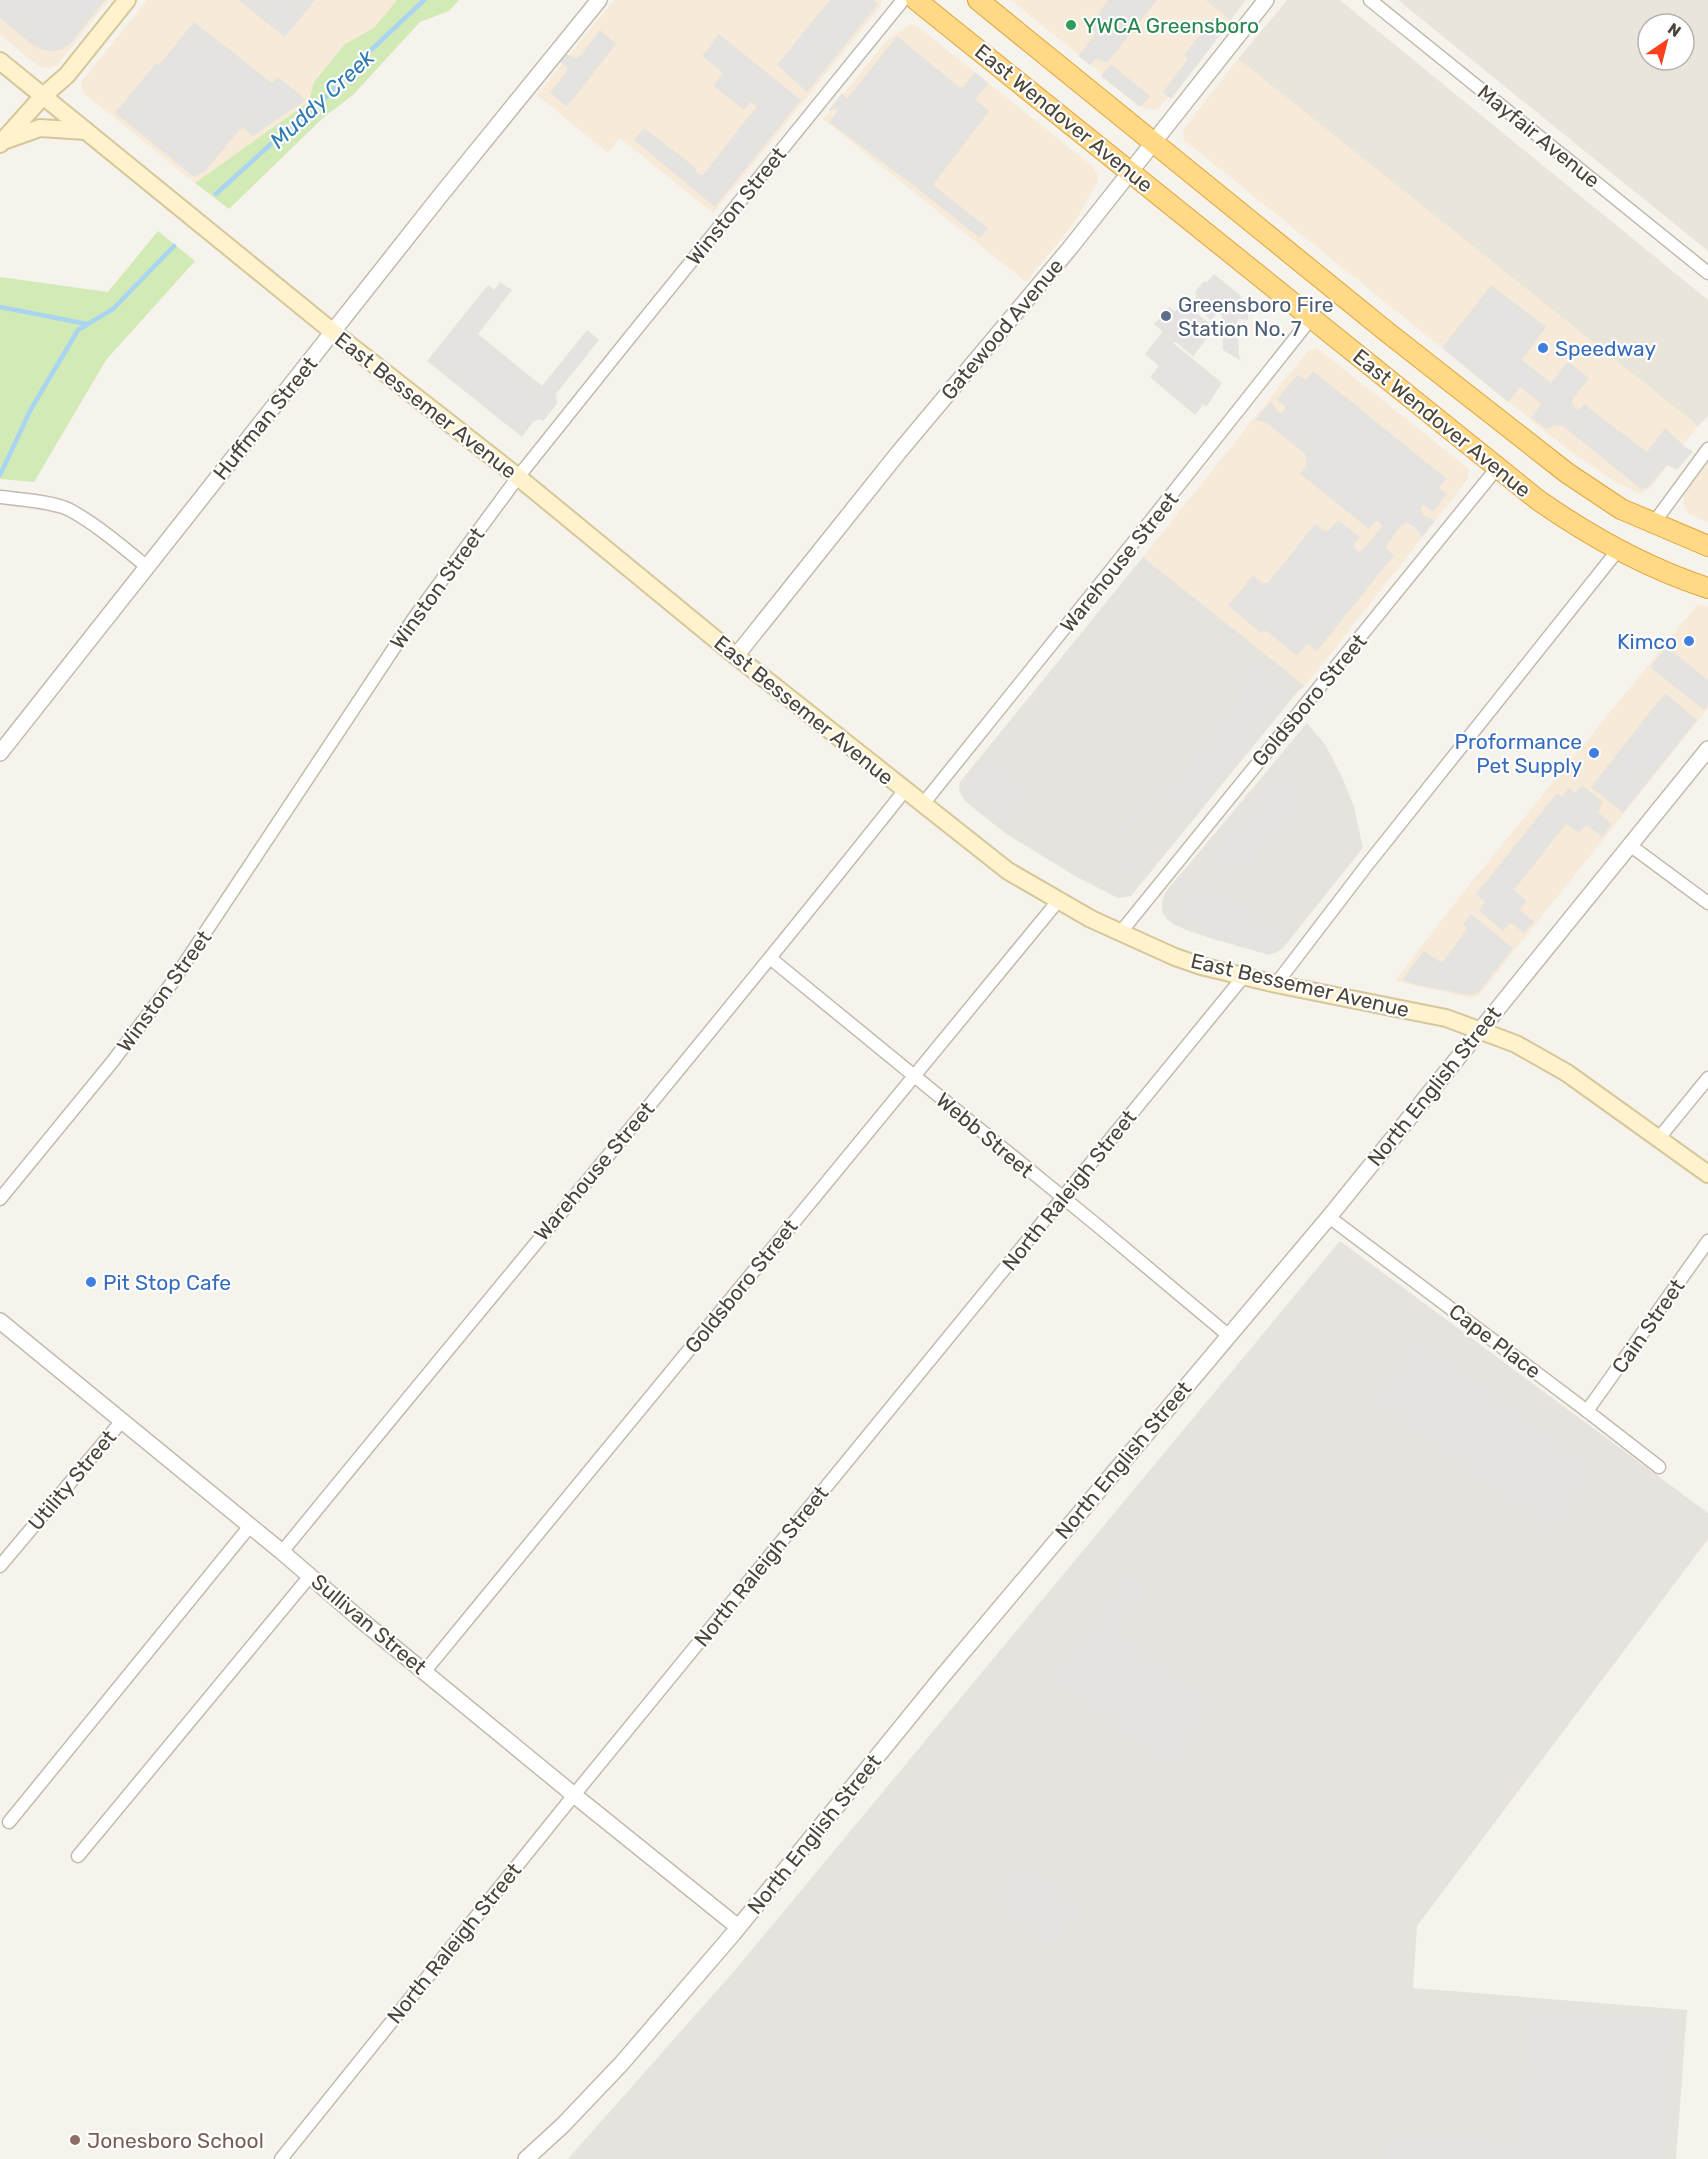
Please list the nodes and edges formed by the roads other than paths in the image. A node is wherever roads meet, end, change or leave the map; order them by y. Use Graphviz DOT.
graph roads {
  1 [pos="127,0"];
  2 [pos="599,0"];
  3 [pos="903,0"];
  4 [pos="916,0"];
  5 [pos="978,0"];
  6 [pos="1266,0"];
  7 [pos="1370,0"];
  8 [pos="0,61"];
  9 [pos="43,96"];
  10 [pos="87,131"];
  11 [pos="2,142"];
  12 [pos="1153,142"];
  13 [pos="1130,170"];
  14 [pos="1708,273"];
  15 [pos="1312,317"];
  16 [pos="333,332"];
  17 [pos="1708,449"];
  18 [pos="1497,468"];
  19 [pos="518,477"];
  20 [pos="0,497"];
  21 [pos="1653,524"];
  22 [pos="1708,546"];
  23 [pos="1618,550"];
  24 [pos="146,566"];
  25 [pos="1708,588"];
  26 [pos="736,656"];
  27 [pos="1708,749"];
  28 [pos="0,753"];
  29 [pos="905,790"];
  30 [pos="923,804"];
  31 [pos="1631,846"];
  32 [pos="1058,901"];
  33 [pos="1708,903"];
  34 [pos="1120,933"];
  35 [pos="770,958"];
  36 [pos="1244,976"];
  37 [pos="1276,984"];
  38 [pos="1479,1029"];
  39 [pos="913,1075"];
  40 [pos="1708,1078"];
  41 [pos="1659,1138"];
  42 [pos="1708,1174"];
  43 [pos="1062,1198"];
  44 [pos="0,1199"];
  45 [pos="1329,1217"];
  46 [pos="1708,1241"];
  47 [pos="0,1321"];
  48 [pos="1227,1335"];
  49 [pos="1587,1411"];
  50 [pos="122,1422"];
  51 [pos="1659,1467"];
  52 [pos="250,1526"];
  53 [pos="282,1552"];
  54 [pos="0,1566"];
  55 [pos="310,1576"];
  56 [pos="425,1671"];
  57 [pos="574,1795"];
  58 [pos="9,1822"];
  59 [pos="78,1856"];
  60 [pos="738,1927"];
  61 [pos="281,2159"];
  62 [pos="526,2159"];
  1 -- 9 [label="main road"];
  2 -- 16 [label="street, Huffman Street"];
  3 -- 19 [label="street, Winston Street"];
  4 -- 13 [label="highway, East Wendover Avenue"];
  5 -- 12 [label="highway, East Wendover Avenue"];
  6 -- 12 [label="street, Gatewood Avenue"];
  7 -- 14 [label="street, Mayfair Avenue"];
  8 -- 9 [label="main road, East Bessemer Avenue"];
  9 -- 10 [label="main road, East Bessemer Avenue"];
  9 -- 11 [label="main road"];
  10 -- 11 [label="main road"];
  10 -- 16 [label="main road, East Bessemer Avenue"];
  12 -- 13 [label="street, Gatewood Avenue"];
  12 -- 21 [label="highway, East Wendover Avenue"];
  13 -- 15 [label="highway, East Wendover Avenue"];
  13 -- 26 [label="street, Gatewood Avenue"];
  15 -- 18 [label="highway, East Wendover Avenue"];
  15 -- 30 [label="street, Warehouse Street"];
  16 -- 19 [label="main road, East Bessemer Avenue"];
  16 -- 24 [label="street, Huffman Street"];
  17 -- 21 [label="street"];
  18 -- 23 [label="highway, East Wendover Avenue"];
  18 -- 34 [label="street, Goldsboro Street"];
  19 -- 26 [label="main road, East Bessemer Avenue"];
  19 -- 44 [label="street, Winston Street"];
  20 -- 24 [label="street"];
  21 -- 22 [label="highway, East Wendover Avenue"];
  23 -- 25 [label="highway, East Wendover Avenue"];
  23 -- 37 [label="street"];
  24 -- 28 [label="street, Huffman Street"];
  26 -- 29 [label="main road, East Bessemer Avenue"];
  27 -- 31 [label="street, North English Street"];
  29 -- 30 [label="main road, East Bessemer Avenue"];
  29 -- 35 [label="street, Warehouse Street"];
  30 -- 32 [label="main road, East Bessemer Avenue"];
  31 -- 33 [label="street"];
  31 -- 38 [label="street, North English Street"];
  32 -- 34 [label="main road, East Bessemer Avenue"];
  32 -- 39 [label="street, Goldsboro Street"];
  34 -- 36 [label="main road, East Bessemer Avenue"];
  35 -- 39 [label="street, Webb Street"];
  35 -- 53 [label="street, Warehouse Street"];
  36 -- 37 [label="main road, East Bessemer Avenue"];
  36 -- 43 [label="street, North Raleigh Street"];
  37 -- 38 [label="main road, East Bessemer Avenue"];
  38 -- 41 [label="main road, East Bessemer Avenue"];
  38 -- 45 [label="street, North English Street"];
  39 -- 43 [label="street, Webb Street"];
  39 -- 56 [label="street, Goldsboro Street"];
  40 -- 41 [label="street"];
  41 -- 42 [label="main road, East Bessemer Avenue"];
  43 -- 48 [label="street, Webb Street"];
  43 -- 57 [label="street, North Raleigh Street"];
  45 -- 48 [label="street, North English Street"];
  45 -- 49 [label="street, Cape Place"];
  46 -- 49 [label="street, Cain Street"];
  47 -- 50 [label="street, Sullivan Street"];
  48 -- 60 [label="street, North English Street"];
  49 -- 51 [label="street, Cape Place"];
  50 -- 52 [label="street, Sullivan Street"];
  50 -- 54 [label="street, Utility Street"];
  52 -- 53 [label="street, Sullivan Street"];
  52 -- 58 [label="street"];
  53 -- 55 [label="street, Sullivan Street"];
  55 -- 56 [label="street, Sullivan Street"];
  55 -- 59 [label="street"];
  56 -- 57 [label="street, Sullivan Street"];
  57 -- 60 [label="street, Sullivan Street"];
  57 -- 61 [label="street, North Raleigh Street"];
  60 -- 62 [label="street, North English Street"];
}
